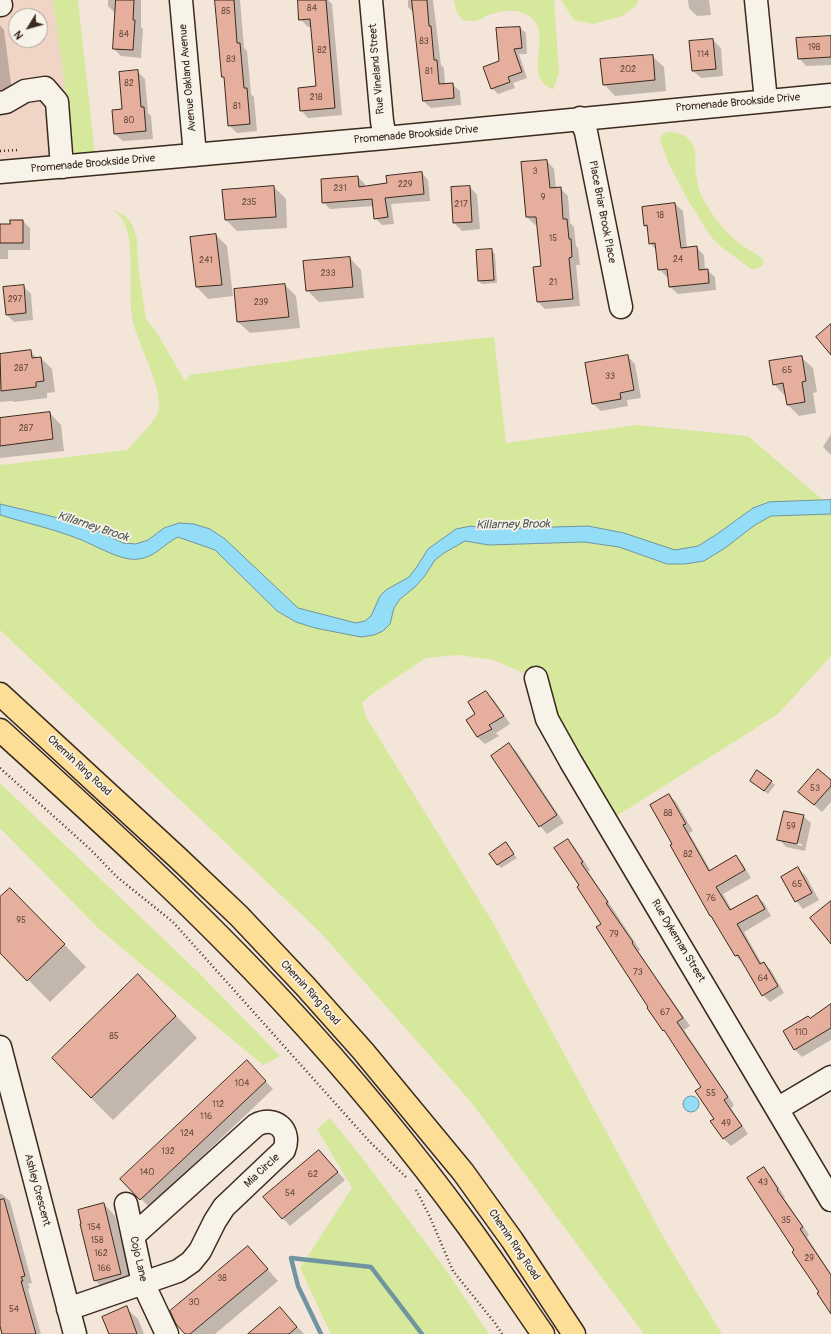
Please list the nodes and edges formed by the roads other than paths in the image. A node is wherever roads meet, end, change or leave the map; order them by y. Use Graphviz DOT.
graph roads {
  1 [pos="181,0"];
  2 [pos="371,0"];
  3 [pos="756,0"];
  4 [pos="831,95"];
  5 [pos="766,101"];
  6 [pos="0,102"];
  7 [pos="580,118"];
  8 [pos="385,138"];
  9 [pos="195,155"];
  10 [pos="62,167"];
  11 [pos="0,172"];
  12 [pos="621,306"];
  13 [pos="536,678"];
  14 [pos="0,694"];
  15 [pos="0,730"];
  16 [pos="0,1047"];
  17 [pos="831,1077"];
  18 [pos="777,1109"];
  19 [pos="831,1200"];
  20 [pos="126,1204"];
  21 [pos="468,1226"];
  22 [pos="133,1236"];
  23 [pos="512,1240"];
  24 [pos="143,1283"];
  25 [pos="68,1309"];
  26 [pos="75,1334"];
  27 [pos="167,1334"];
  28 [pos="532,1334"];
  29 [pos="543,1334"];
  30 [pos="574,1334"];
  31 [pos="588,1334"];
  1 -- 9 [label="street, Avenue Oakland Avenue"];
  2 -- 8 [label="street, Rue Vineland Street"];
  3 -- 5 [label="street"];
  4 -- 5 [label="street, Promenade Brookside Drive"];
  5 -- 7 [label="street, Promenade Brookside Drive"];
  6 -- 10 [label="street"];
  7 -- 8 [label="street, Promenade Brookside Drive"];
  7 -- 12 [label="street, Place Briar Brook Place"];
  8 -- 9 [label="street, Promenade Brookside Drive"];
  9 -- 10 [label="street, Promenade Brookside Drive"];
  10 -- 11 [label="street, Promenade Brookside Drive"];
  13 -- 18 [label="street, Rue Dykeman Street"];
  14 -- 23 [label="highway, Chemin Ring Road"];
  15 -- 21 [label="highway"];
  16 -- 25 [label="street, Ashley Crescent"];
  17 -- 18 [label="street"];
  18 -- 19 [label="street, Rue Dykeman Street"];
  20 -- 22 [label="street, Cojo Lane"];
  21 -- 28 [label="highway"];
  21 -- 29 [label="highway"];
  22 -- 24 [label="street, Cojo Lane"];
  22 -- 24 [label="street, Mia Circle"];
  23 -- 30 [label="highway, Chemin Ring Road"];
  23 -- 31 [label="highway"];
  24 -- 25 [label="street, Mia Circle"];
  24 -- 27 [label="street, Cojo Lane"];
  25 -- 26 [label="street, Ashley Crescent"];
}
